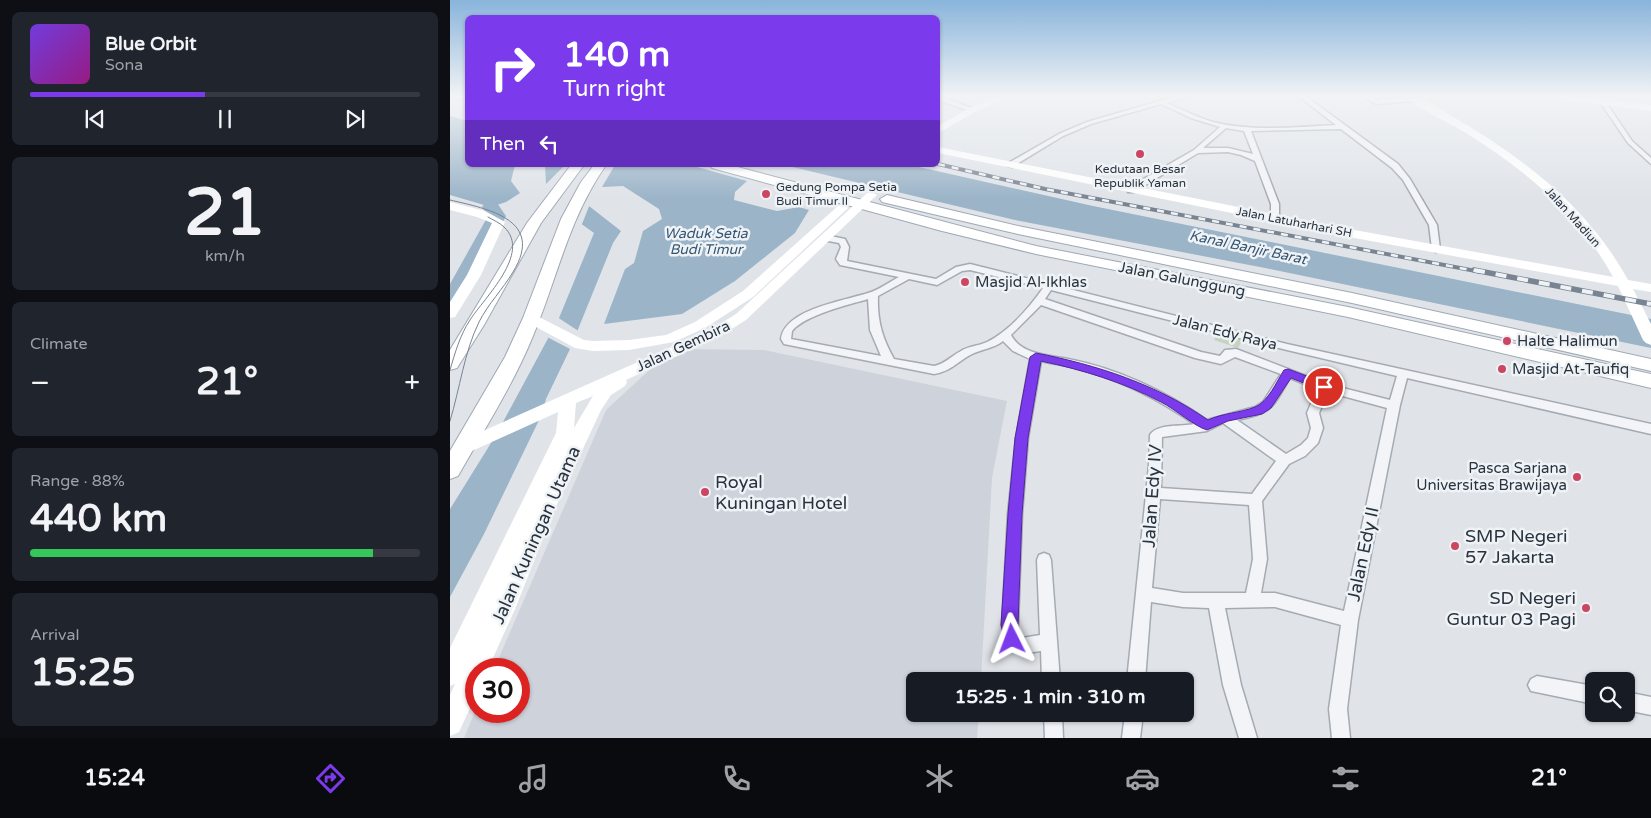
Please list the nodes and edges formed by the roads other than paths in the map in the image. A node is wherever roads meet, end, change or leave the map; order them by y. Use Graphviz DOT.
graph roads {
  1 [pos="1074,129"];
  2 [pos="1221,129"];
  3 [pos="1248,129"];
  4 [pos="1345,129"];
  5 [pos="1463,129"];
  6 [pos="1622,129"];
  7 [pos="940,150"];
  8 [pos="1196,151"];
  9 [pos="1259,160"];
  10 [pos="1651,162"];
  11 [pos="1009,165"];
  12 [pos="576,167"];
  13 [pos="598,167"];
  14 [pos="724,167"];
  15 [pos="761,167"];
  16 [pos="1131,190"];
  17 [pos="860,199"];
  18 [pos="450,206"];
  19 [pos="1275,219"];
  20 [pos="563,230"];
  21 [pos="826,238"];
  22 [pos="1436,249"];
  23 [pos="906,277"];
  24 [pos="1622,282"];
  25 [pos="1239,283"];
  26 [pos="1048,288"];
  27 [pos="1651,288"];
  28 [pos="873,295"];
  29 [pos="1040,300"];
  30 [pos="450,314"];
  31 [pos="539,322"];
  32 [pos="1005,334"];
  33 [pos="1651,340"];
  34 [pos="1036,357"];
  35 [pos="890,362"];
  36 [pos="450,363"];
  37 [pos="644,364"];
  38 [pos="1651,365"];
  39 [pos="1288,372"];
  40 [pos="1403,373"];
  41 [pos="1651,381"];
  42 [pos="1324,387"];
  43 [pos="558,403"];
  44 [pos="1394,405"];
  45 [pos="1225,418"];
  46 [pos="1207,426"];
  47 [pos="1651,429"];
  48 [pos="463,448"];
  49 [pos="1284,460"];
  50 [pos="450,470"];
  51 [pos="1153,493"];
  52 [pos="1255,500"];
  53 [pos="1044,560"];
  54 [pos="1144,594"];
  55 [pos="1216,601"];
  56 [pos="1252,601"];
  57 [pos="504,609"];
  58 [pos="480,612"];
  59 [pos="1350,620"];
  60 [pos="1049,642"];
  61 [pos="1051,672"];
  62 [pos="1137,672"];
  63 [pos="450,674"];
  64 [pos="1537,685"];
  65 [pos="1585,693"];
  66 [pos="1635,703"];
  67 [pos="1651,706"];
  68 [pos="1053,722"];
  69 [pos="1133,722"];
  70 [pos="450,723"];
  71 [pos="1054,738"];
  72 [pos="1132,738"];
  73 [pos="1248,738"];
  74 [pos="1341,738"];
  1 -- 11 [label="street"];
  2 -- 8 [label="street"];
  3 -- 9 [label="street"];
  4 -- 22 [label="street"];
  5 -- 24 [label="street, Jalan Madiun"];
  6 -- 10 [label="street"];
  7 -- 11 [label="street, Jalan Latuharhari SH"];
  8 -- 9 [label="street"];
  8 -- 16 [label="street"];
  9 -- 19 [label="street"];
  11 -- 16 [label="street, Jalan Latuharhari SH"];
  12 -- 36 [label="main road"];
  13 -- 20 [label="main road"];
  14 -- 17 [label="main road, Jalan Galunggung"];
  15 -- 17 [label="main road, Jalan Galunggung"];
  16 -- 19 [label="street, Jalan Latuharhari SH"];
  17 -- 21 [label="street, Jalan Gembira"];
  17 -- 25 [label="main road, Jalan Galunggung"];
  17 -- 31 [label="street, Jalan Gembira"];
  18 -- 30 [label="street"];
  19 -- 22 [label="street, Jalan Latuharhari SH"];
  20 -- 31 [label="main road"];
  21 -- 23 [label="street, Jalan Edy Raya"];
  21 -- 37 [label="street, Jalan Gembira"];
  22 -- 24 [label="street, Jalan Latuharhari SH"];
  23 -- 26 [label="street, Jalan Edy Raya"];
  23 -- 28 [label="street"];
  24 -- 27 [label="street, Jalan Latuharhari SH"];
  24 -- 33 [label="street, Jalan Madiun"];
  25 -- 38 [label="main road, Jalan Galunggung"];
  25 -- 41 [label="main road, Jalan Galunggung"];
  26 -- 29 [label="street"];
  26 -- 40 [label="street, Jalan Edy Raya"];
  28 -- 35 [label="street"];
  28 -- 35 [label="street"];
  29 -- 32 [label="street"];
  29 -- 39 [label="street"];
  31 -- 48 [label="main road"];
  32 -- 34 [label="street"];
  32 -- 35 [label="street"];
  34 -- 46 [label="street"];
  34 -- 60 [label="street"];
  37 -- 43 [label="street, Jalan Gembira"];
  37 -- 57 [label="street, Jalan Kuningan Utama"];
  39 -- 42 [label="street"];
  39 -- 45 [label="street, Jalan Edy IV"];
  40 -- 44 [label="street, Jalan Edy II"];
  40 -- 47 [label="street, Jalan Edy Raya"];
  42 -- 44 [label="street"];
  42 -- 49 [label="street"];
  43 -- 48 [label="street, Jalan Gembira"];
  43 -- 58 [label="street, Jalan Kuningan Utama"];
  44 -- 59 [label="street, Jalan Edy II"];
  45 -- 46 [label="street, Jalan Edy IV"];
  45 -- 49 [label="street"];
  46 -- 51 [label="street, Jalan Edy IV"];
  48 -- 50 [label="main road"];
  49 -- 52 [label="street"];
  51 -- 52 [label="street"];
  51 -- 54 [label="street, Jalan Edy IV"];
  52 -- 56 [label="street"];
  53 -- 60 [label="street"];
  54 -- 55 [label="street"];
  54 -- 62 [label="street, Jalan Edy IV"];
  55 -- 56 [label="street"];
  55 -- 73 [label="street"];
  56 -- 59 [label="street"];
  57 -- 58 [label="main road"];
  57 -- 70 [label="street, Jalan Kuningan Utama"];
  58 -- 63 [label="street, Jalan Kuningan Utama"];
  59 -- 74 [label="street, Jalan Edy II"];
  60 -- 61 [label="street"];
  64 -- 65 [label="street"];
  66 -- 67 [label="street"];
  68 -- 71 [label="street"];
  69 -- 72 [label="street"];
}
